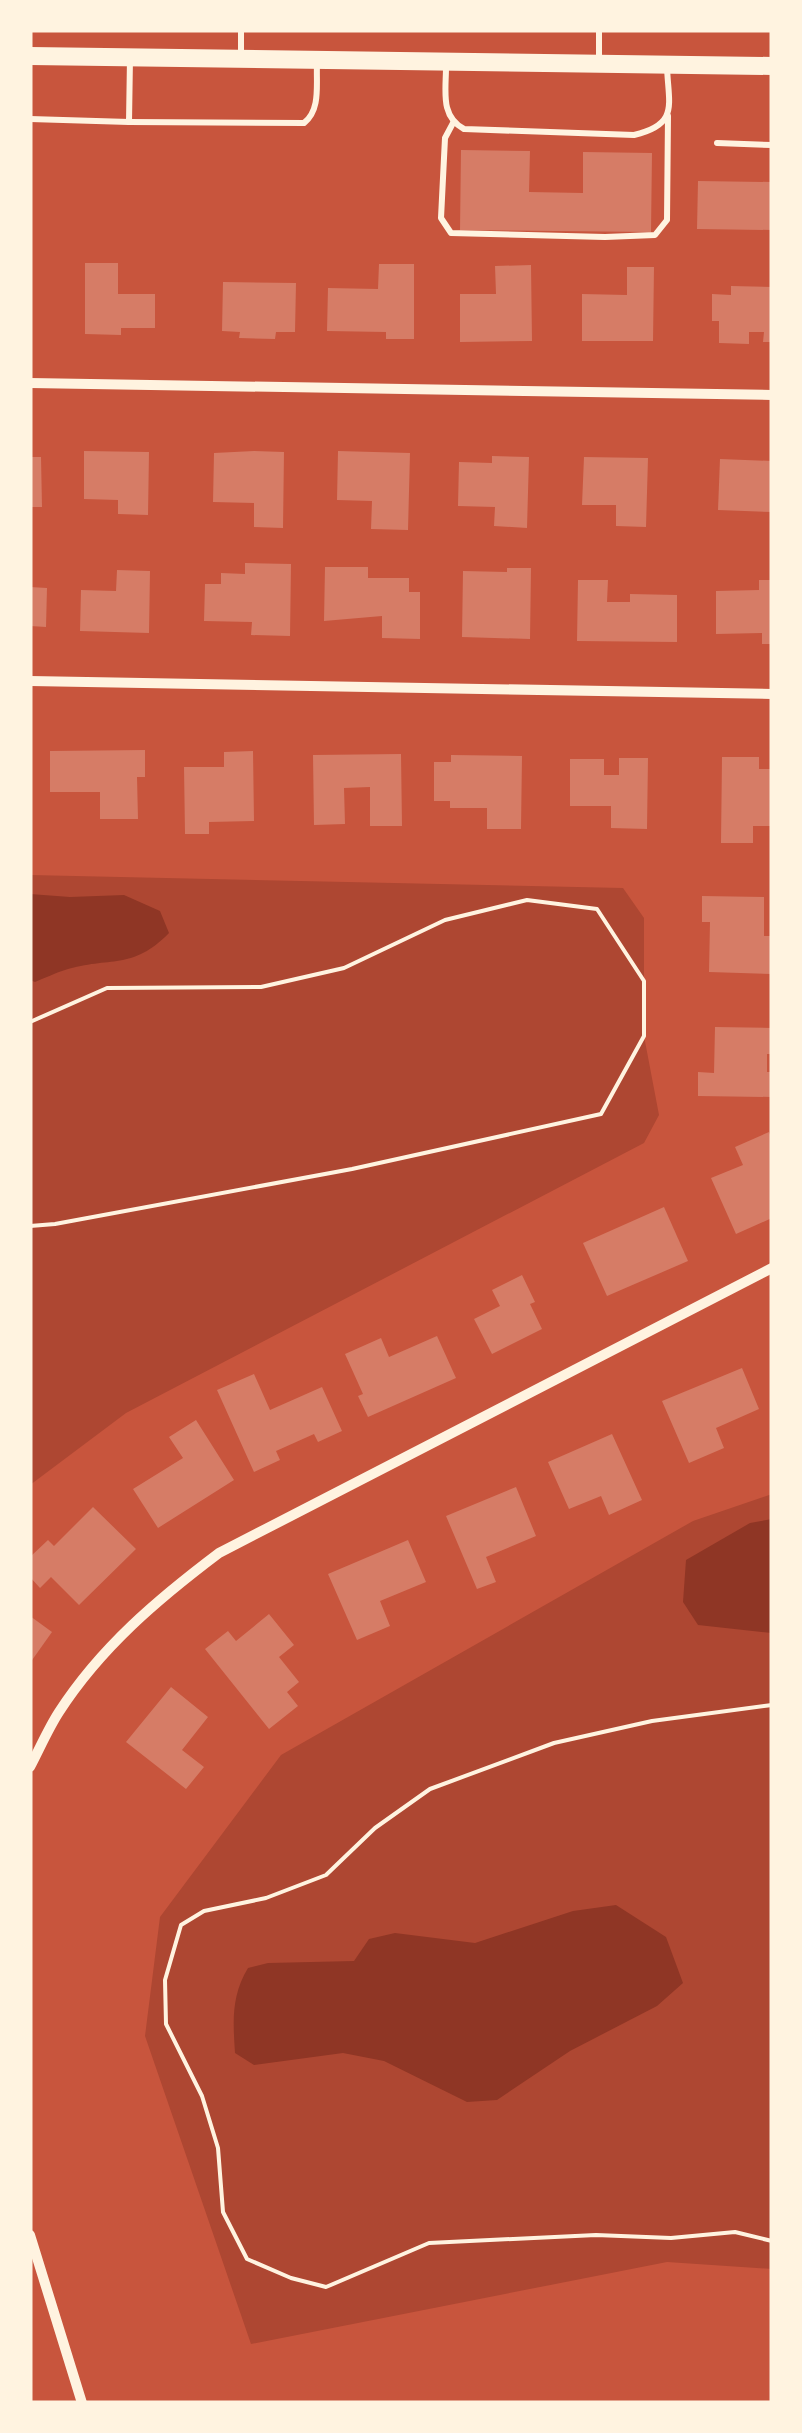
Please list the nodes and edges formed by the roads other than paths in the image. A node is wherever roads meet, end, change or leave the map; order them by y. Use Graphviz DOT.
graph roads {
  1 [pos="241,30"];
  2 [pos="599,30"];
  3 [pos="30,56"];
  4 [pos="130,57"];
  5 [pos="241,58"];
  6 [pos="317,60"];
  7 [pos="446,62"];
  8 [pos="599,64"];
  9 [pos="667,64"];
  10 [pos="772,66"];
  11 [pos="668,116"];
  12 [pos="30,119"];
  13 [pos="129,122"];
  14 [pos="453,123"];
  15 [pos="716,143"];
  16 [pos="772,144"];
  17 [pos="30,383"];
  18 [pos="772,395"];
  19 [pos="30,680"];
  20 [pos="772,694"];
  21 [pos="772,1268"];
  22 [pos="30,1767"];
  23 [pos="30,2235"];
  24 [pos="82,2403"];
  1 -- 5 [label="lane"];
  2 -- 8 [label="lane"];
  3 -- 4 [label="main road"];
  4 -- 5 [label="main road"];
  4 -- 13 [label="lane"];
  5 -- 6 [label="main road"];
  6 -- 7 [label="main road"];
  6 -- 13 [label="lane"];
  7 -- 8 [label="main road"];
  7 -- 14 [label="lane"];
  8 -- 9 [label="main road"];
  9 -- 10 [label="main road"];
  9 -- 11 [label="lane"];
  11 -- 14 [label="lane"];
  11 -- 14 [label="lane"];
  12 -- 13 [label="lane"];
  15 -- 16 [label="lane"];
  17 -- 18 [label="street"];
  19 -- 20 [label="street"];
  21 -- 22 [label="street"];
  23 -- 24 [label="street"];
}
